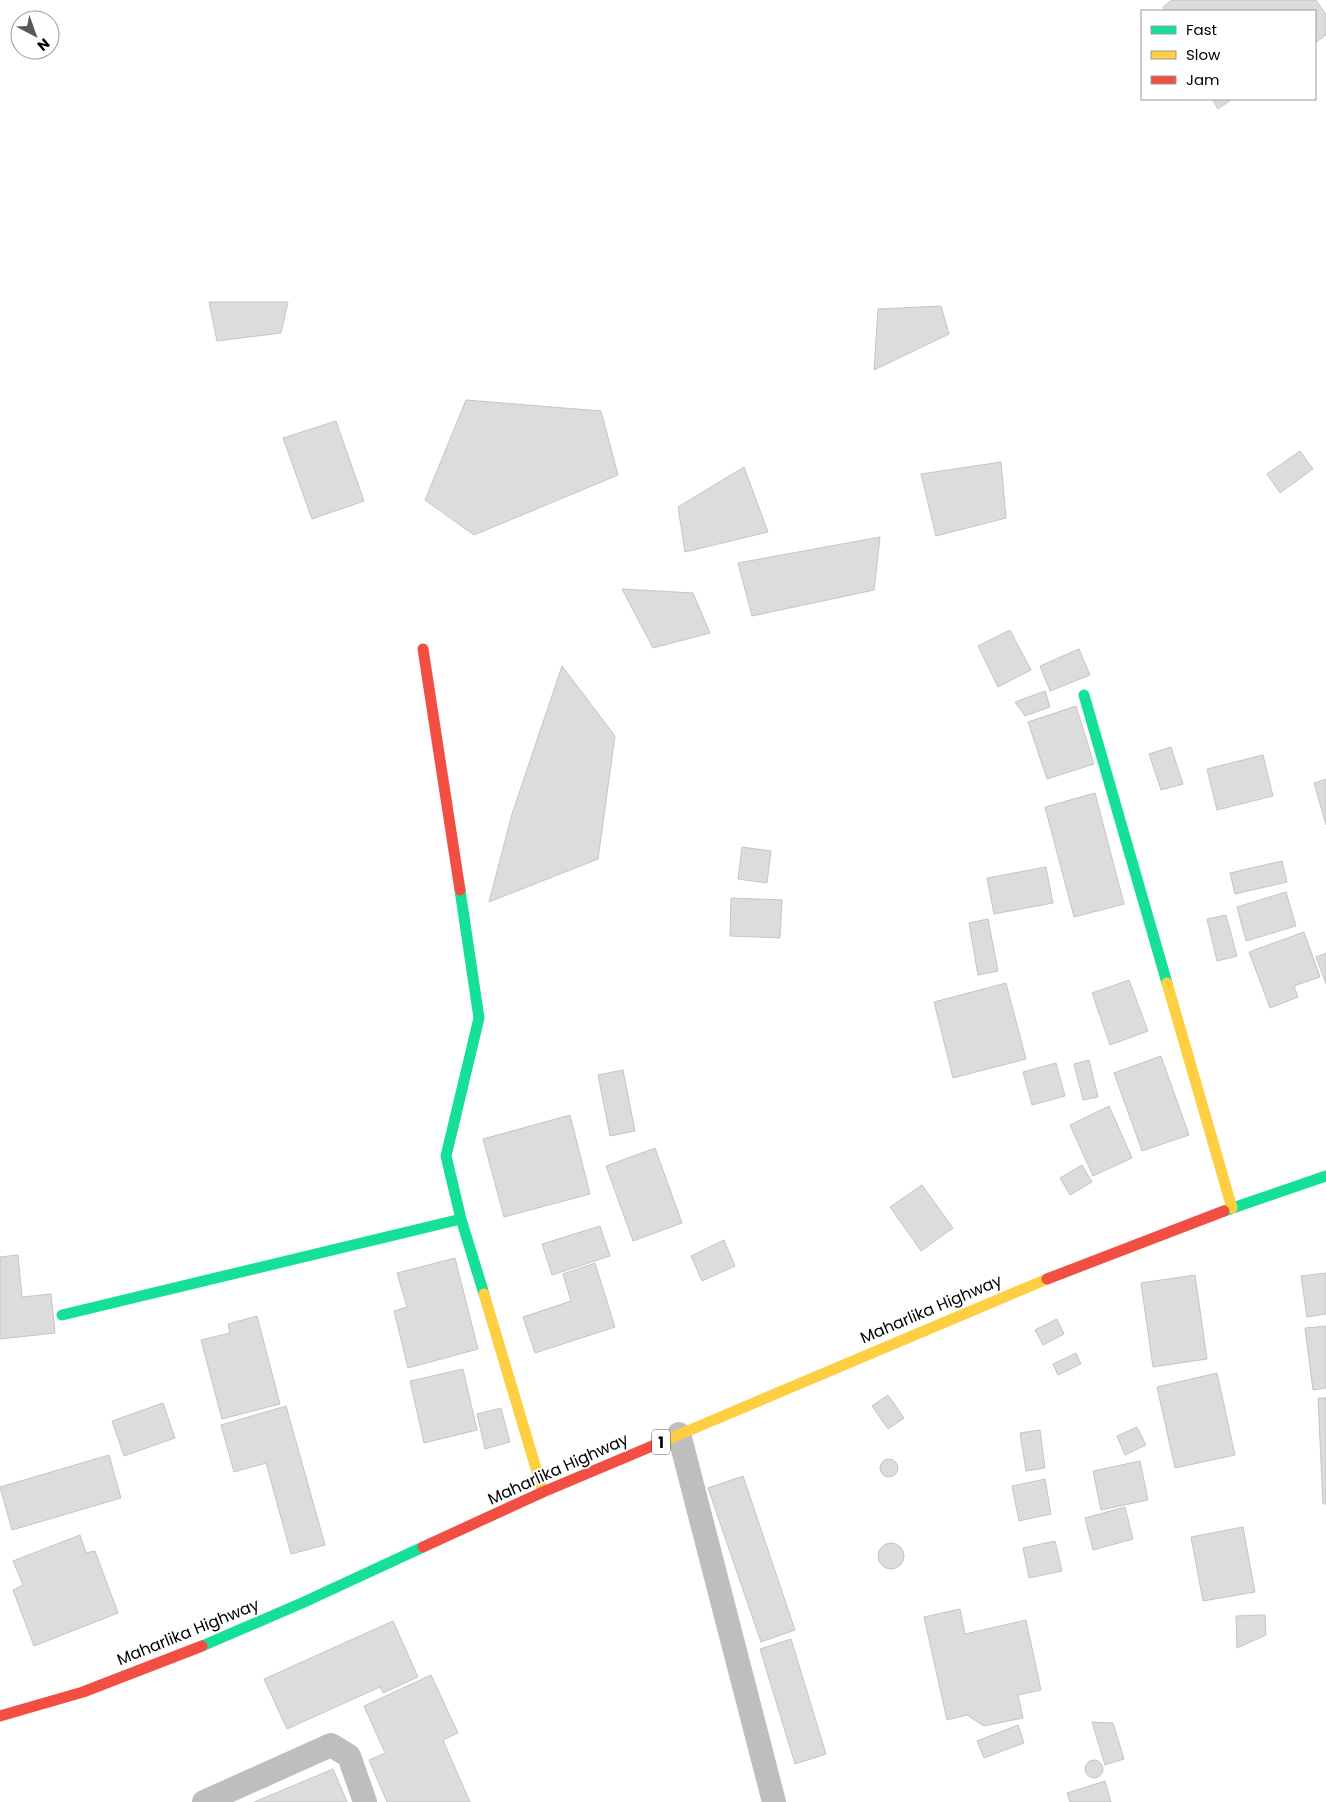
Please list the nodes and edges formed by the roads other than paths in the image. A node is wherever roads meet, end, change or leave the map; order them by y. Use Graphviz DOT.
graph roads {
  1 [pos="423,649"];
  2 [pos="1084,695"];
  3 [pos="1326,1176"];
  4 [pos="1232,1208"];
  5 [pos="461,1219"];
  6 [pos="62,1315"];
  7 [pos="679,1434"];
  8 [pos="543,1492"];
  9 [pos="0,1716"];
  10 [pos="204,1802"];
  11 [pos="365,1802"];
  12 [pos="774,1802"];
  1 -- 5 [label="main road"];
  2 -- 4 [label="main road"];
  3 -- 4 [label="main road, Maharlika Highway / 1"];
  4 -- 7 [label="main road, Maharlika Highway / 1"];
  5 -- 6 [label="main road"];
  5 -- 8 [label="main road"];
  7 -- 8 [label="main road, Maharlika Highway / 1"];
  7 -- 12 [label="lane"];
  8 -- 9 [label="main road, Maharlika Highway / 1"];
  10 -- 11 [label="lane"];
}
